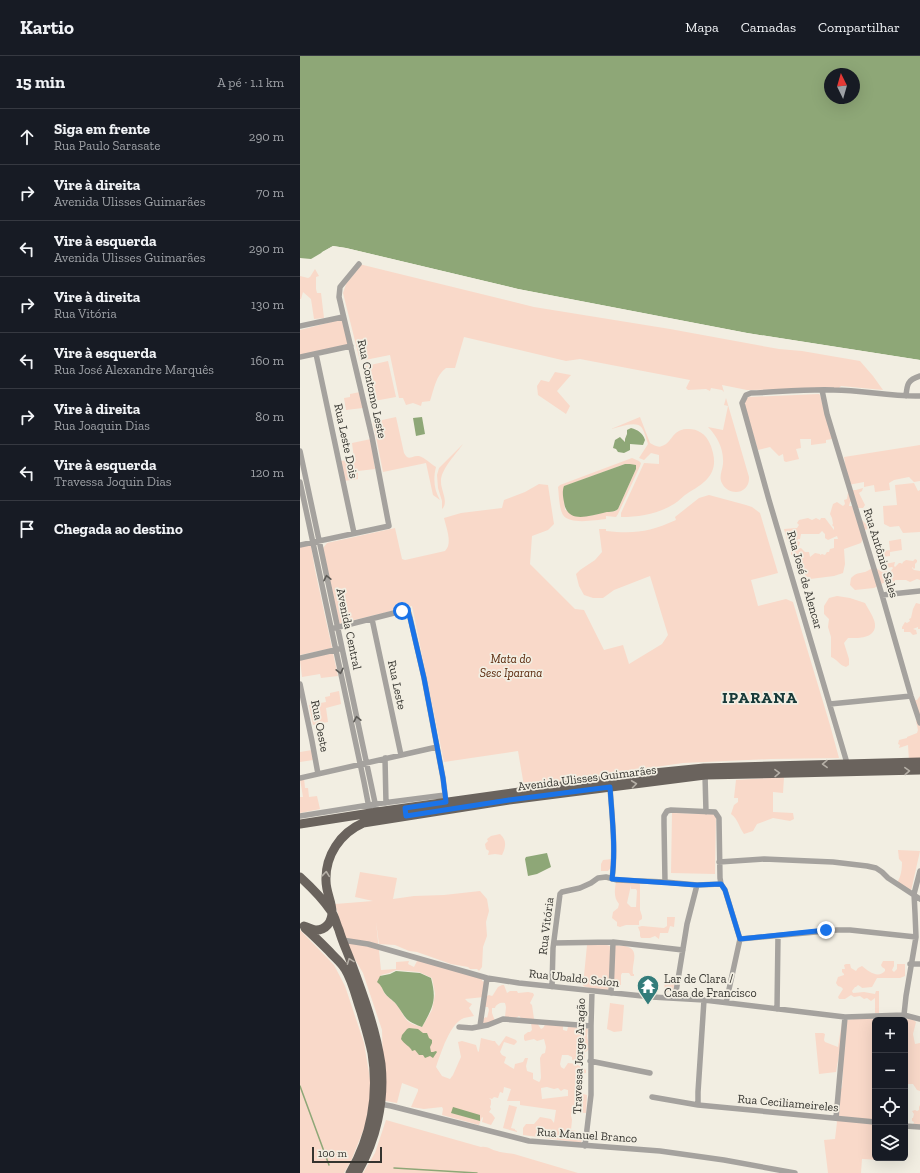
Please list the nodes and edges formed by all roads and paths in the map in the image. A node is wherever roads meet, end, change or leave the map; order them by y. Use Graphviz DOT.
graph roads {
  1 [pos="359,264"];
  2 [pos="343,317"];
  3 [pos="300,326"];
  4 [pos="351,346"];
  5 [pos="316,354"];
  6 [pos="300,357"];
  7 [pos="920,376"];
  8 [pos="822,390"];
  9 [pos="906,396"];
  10 [pos="920,396"];
  11 [pos="300,451"];
  12 [pos="300,482"];
  13 [pos="354,533"];
  14 [pos="320,541"];
  15 [pos="313,542"];
  16 [pos="300,545"];
  17 [pos="920,591"];
  18 [pos="882,595"];
  19 [pos="372,619"];
  20 [pos="334,629"];
  21 [pos="342,648"];
  22 [pos="335,650"];
  23 [pos="300,658"];
  24 [pos="300,684"];
  25 [pos="911,696"];
  26 [pos="830,704"];
  27 [pos="920,723"];
  28 [pos="358,737"];
  29 [pos="437,747"];
  30 [pos="401,755"];
  31 [pos="385,758"];
  32 [pos="920,762"];
  33 [pos="363,763"];
  34 [pos="847,764"];
  35 [pos="889,767"];
  36 [pos="920,770"];
  37 [pos="318,774"];
  38 [pos="705,775"];
  39 [pos="300,778"];
  40 [pos="610,787"];
  41 [pos="446,798"];
  42 [pos="386,803"];
  43 [pos="372,809"];
  44 [pos="405,812"];
  45 [pos="706,812"];
  46 [pos="300,816"];
  47 [pos="300,824"];
  48 [pos="719,862"];
  49 [pos="920,871"];
  50 [pos="300,877"];
  51 [pos="609,878"];
  52 [pos="665,882"];
  53 [pos="721,884"];
  54 [pos="697,885"];
  55 [pos="914,894"];
  56 [pos="920,898"];
  57 [pos="332,912"];
  58 [pos="302,924"];
  59 [pos="778,936"];
  60 [pos="916,937"];
  61 [pos="740,939"];
  62 [pos="342,940"];
  63 [pos="613,942"];
  64 [pos="554,943"];
  65 [pos="683,950"];
  66 [pos="910,964"];
  67 [pos="920,964"];
  68 [pos="487,978"];
  69 [pos="552,987"];
  70 [pos="592,991"];
  71 [pos="611,993"];
  72 [pos="675,998"];
  73 [pos="704,1000"];
  74 [pos="726,1003"];
  75 [pos="777,1009"];
  76 [pos="904,1015"];
  77 [pos="845,1017"];
  78 [pos="920,1019"];
  79 [pos="480,1026"];
  80 [pos="591,1026"];
  81 [pos="460,1027"];
  82 [pos="590,1061"];
  83 [pos="650,1073"];
  84 [pos="652,1097"];
  85 [pos="380,1104"];
  86 [pos="698,1105"];
  87 [pos="836,1118"];
  88 [pos="872,1122"];
  89 [pos="908,1126"];
  90 [pos="919,1126"];
  91 [pos="585,1146"];
  92 [pos="350,1173"];
  93 [pos="357,1173"];
  94 [pos="795,1173"];
  1 -- 2 [label="street, Rua Contomo Leste"];
  2 -- 3 [label="street"];
  2 -- 4 [label="street, Rua Contomo Leste"];
  4 -- 5 [label="street"];
  4 -- 13 [label="street, Rua Contomo Leste"];
  5 -- 6 [label="street"];
  5 -- 13 [label="street, Rua Leste Dois"];
  7 -- 9 [label="street"];
  8 -- 9 [label="street"];
  8 -- 18 [label="street, Rua Antônio Sales"];
  8 -- 26 [label="street, Rua José de Alencar"];
  9 -- 10 [label="street"];
  11 -- 14 [label="street, Avenida Central"];
  12 -- 15 [label="street, Avenida Central"];
  13 -- 14 [label="street"];
  14 -- 15 [label="street"];
  20 -- 14 [label="street, Avenida Central, one-way"];
  15 -- 16 [label="street"];
  15 -- 20 [label="street, Avenida Central"];
  17 -- 18 [label="street"];
  18 -- 25 [label="street, Rua Antônio Sales"];
  19 -- 20 [label="street"];
  19 -- 29 [label="street"];
  19 -- 30 [label="street, Rua Leste"];
  20 -- 21 [label="street, Avenida Central"];
  20 -- 22 [label="street, Avenida Central"];
  21 -- 22 [label="street"];
  28 -- 21 [label="street, Avenida Central, one-way"];
  22 -- 23 [label="street"];
  22 -- 28 [label="street, Avenida Central, one-way"];
  24 -- 37 [label="street, Rua Oeste"];
  25 -- 26 [label="street"];
  25 -- 27 [label="street, Rua Antônio Sales"];
  26 -- 34 [label="street, Rua José de Alencar"];
  28 -- 33 [label="street, Avenida Central"];
  29 -- 30 [label="street"];
  29 -- 41 [label="street"];
  30 -- 31 [label="street"];
  31 -- 33 [label="street"];
  31 -- 42 [label="street"];
  32 -- 35 [label="main road, Avenida Ulisses Guimarães"];
  33 -- 37 [label="street"];
  33 -- 43 [label="street, Avenida Central"];
  34 -- 35 [label="main road, Avenida Ulisses Guimarães"];
  34 -- 41 [label="main road, Avenida Ulisses Guimarães, one-way"];
  35 -- 36 [label="main road, Avenida Ulisses Guimarães, one-way"];
  38 -- 35 [label="main road, Avenida Ulisses Guimarães, one-way"];
  37 -- 39 [label="street"];
  40 -- 38 [label="main road, Avenida Ulisses Guimarães, one-way"];
  38 -- 45 [label="street"];
  40 -- 44 [label="main road, Avenida Ulisses Guimarães"];
  40 -- 51 [label="street"];
  41 -- 42 [label="street"];
  41 -- 44 [label="main road, Avenida Ulisses Guimarães"];
  42 -- 43 [label="street"];
  43 -- 44 [label="main road, Avenida Ulisses Guimarães"];
  43 -- 46 [label="street"];
  43 -- 47 [label="main road, Avenida Ulisses Guimarães"];
  57 -- 44 [label="main road, Avenida Ulisses Guimarães, one-way"];
  45 -- 48 [label="street"];
  45 -- 52 [label="street"];
  48 -- 53 [label="street"];
  48 -- 55 [label="street"];
  49 -- 55 [label="street"];
  50 -- 57 [label="main road"];
  51 -- 52 [label="street"];
  51 -- 64 [label="street, Rua Vitória"];
  52 -- 54 [label="street"];
  53 -- 54 [label="street"];
  53 -- 61 [label="street"];
  54 -- 65 [label="street"];
  55 -- 56 [label="street"];
  55 -- 60 [label="street"];
  57 -- 58 [label="main road"];
  57 -- 62 [label="main road"];
  58 -- 92 [label="main road"];
  59 -- 60 [label="street"];
  59 -- 61 [label="street"];
  59 -- 75 [label="street"];
  60 -- 66 [label="street"];
  61 -- 74 [label="street"];
  62 -- 68 [label="street, Rua Ubaldo Solon"];
  85 -- 62 [label="main road, one-way"];
  63 -- 64 [label="street"];
  63 -- 65 [label="street"];
  63 -- 71 [label="street"];
  64 -- 69 [label="street, Rua Vitória"];
  65 -- 72 [label="street"];
  66 -- 67 [label="street"];
  66 -- 76 [label="street"];
  68 -- 69 [label="street, Rua Ubaldo Solon"];
  68 -- 79 [label="street"];
  69 -- 70 [label="street, Rua Ubaldo Solon"];
  70 -- 71 [label="street, Rua Ubaldo Solon"];
  70 -- 80 [label="street, Travessa Jorge Aragão"];
  71 -- 72 [label="street, Rua Ubaldo Solon"];
  72 -- 73 [label="street, Rua Ubaldo Solon"];
  73 -- 74 [label="street, Rua Ubaldo Solon"];
  73 -- 86 [label="street"];
  74 -- 75 [label="street, Rua Ubaldo Solon"];
  75 -- 77 [label="street, Rua Ubaldo Solon"];
  76 -- 77 [label="street, Rua Ubaldo Solon"];
  76 -- 78 [label="street, Rua Ubaldo Solon"];
  77 -- 87 [label="street"];
  79 -- 80 [label="street"];
  79 -- 81 [label="street"];
  80 -- 82 [label="street, Travessa Jorge Aragão"];
  82 -- 83 [label="street"];
  82 -- 91 [label="street, Travessa Jorge Aragão"];
  84 -- 86 [label="street, Rua Ceciliameireles"];
  85 -- 91 [label="street, Rua Manuel Branco"];
  85 -- 93 [label="main road"];
  86 -- 87 [label="street, Rua Ceciliameireles"];
  87 -- 88 [label="street, Rua Ceciliameireles"];
  89 -- 90 [label="street"];
  91 -- 94 [label="street, Rua Manuel Branco"];
}
